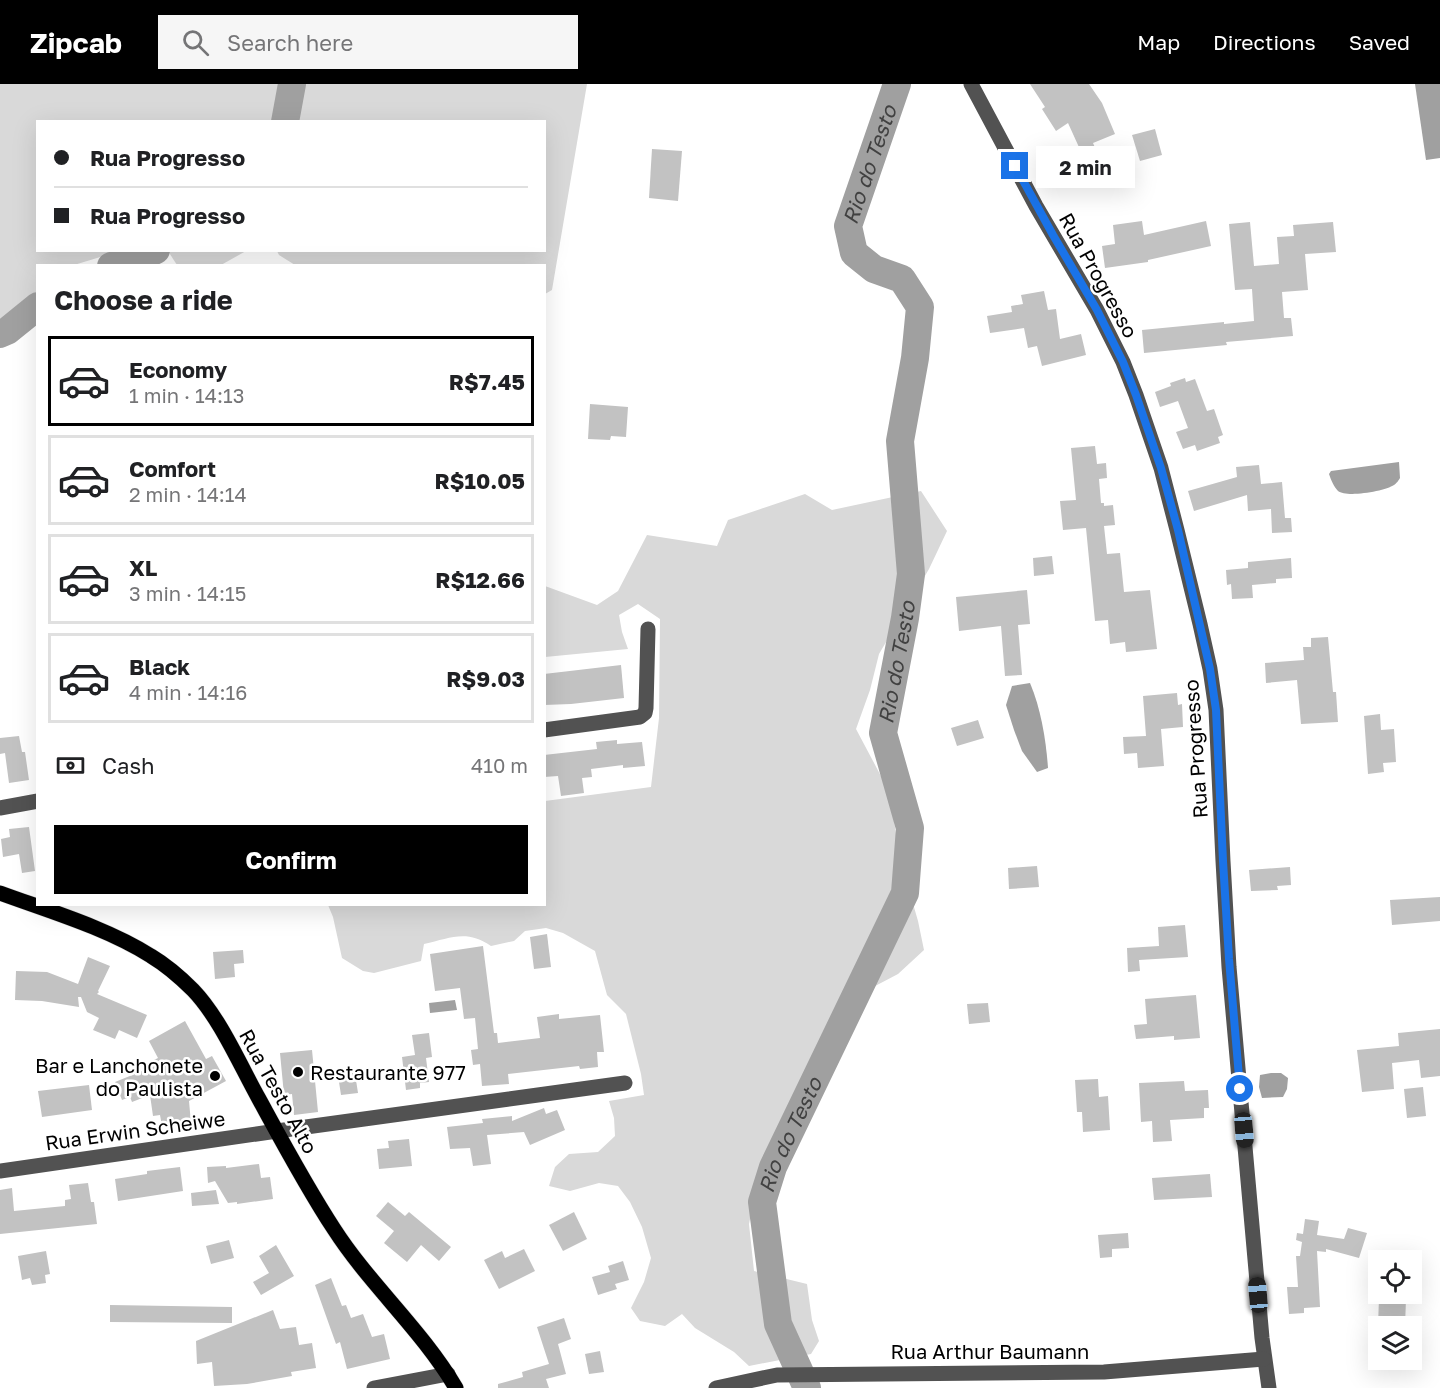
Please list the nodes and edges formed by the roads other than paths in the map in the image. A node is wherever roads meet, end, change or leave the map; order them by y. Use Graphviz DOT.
graph roads {
  1 [pos="971,84"];
  2 [pos="648,629"];
  3 [pos="546,730"];
  4 [pos="36,801"];
  5 [pos="0,808"];
  6 [pos="0,893"];
  7 [pos="624,1083"];
  8 [pos="277,1131"];
  9 [pos="0,1171"];
  10 [pos="1264,1359"];
  11 [pos="452,1381"];
  12 [pos="374,1388"];
  13 [pos="716,1388"];
  14 [pos="1269,1388"];
  1 -- 10 [label="street, Rua Progresso"];
  2 -- 3 [label="street"];
  4 -- 5 [label="street"];
  6 -- 8 [label="main road, Rua Testo Alto"];
  7 -- 8 [label="street, Rua Erwin Scheiwe"];
  8 -- 9 [label="street, Rua Erwin Scheiwe"];
  8 -- 11 [label="main road, Rua Testo Alto"];
  10 -- 13 [label="street, Rua Arthur Baumann"];
  10 -- 14 [label="street, Rua Progresso"];
  11 -- 12 [label="street"];
}
